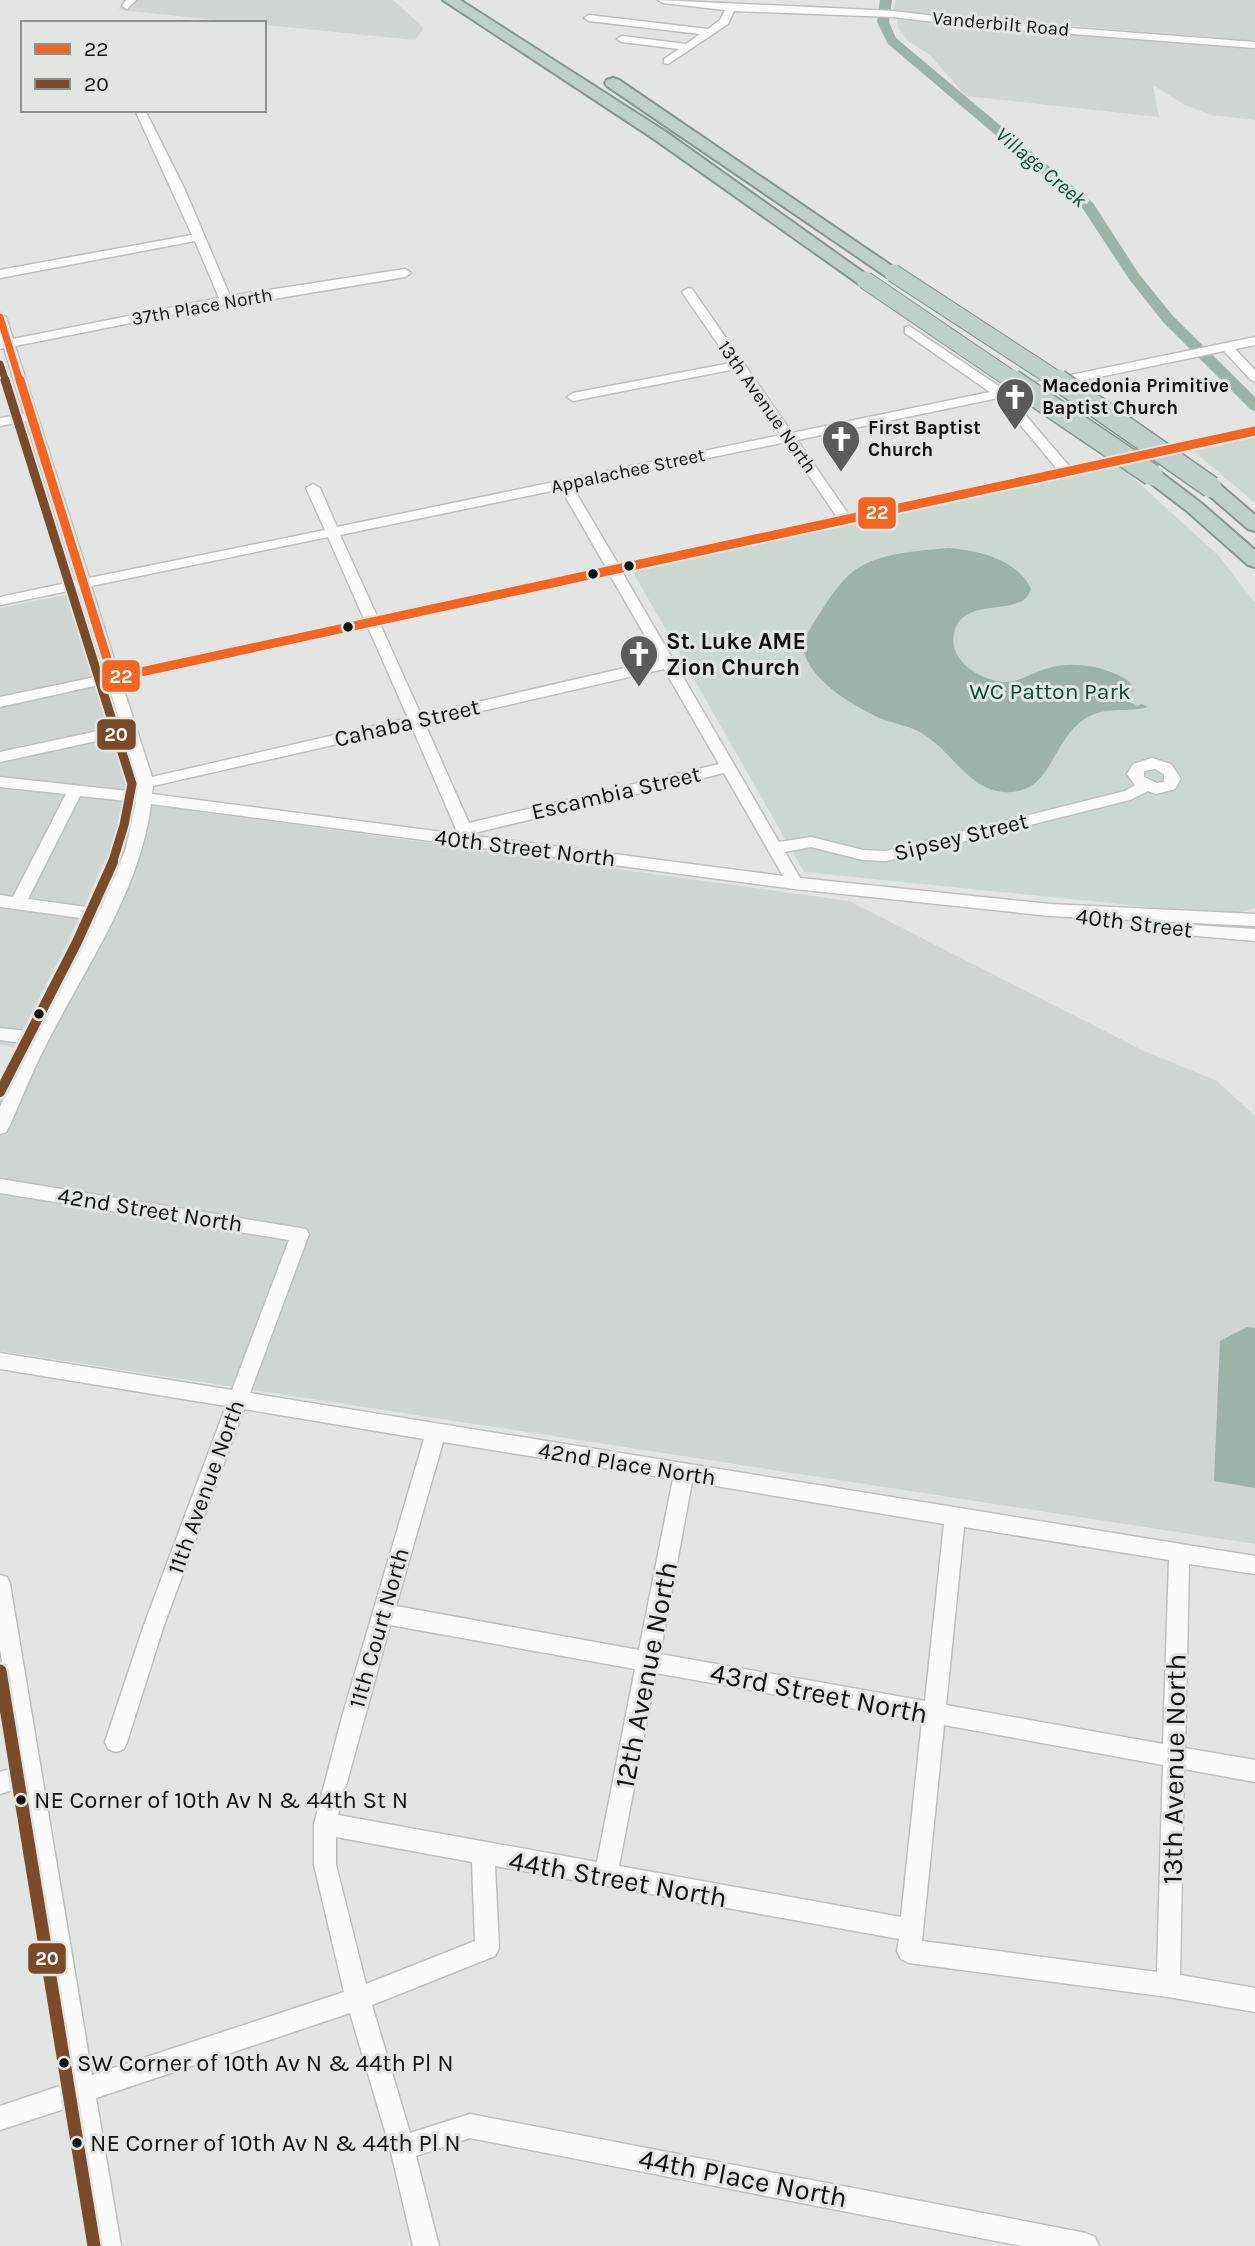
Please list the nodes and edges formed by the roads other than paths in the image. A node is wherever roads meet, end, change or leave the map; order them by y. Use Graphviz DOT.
graph roads {
  1 [pos="450,0"];
  2 [pos="663,0"];
  3 [pos="732,8"];
  4 [pos="589,18"];
  5 [pos="710,32"];
  6 [pos="622,39"];
  7 [pos="1255,44"];
  8 [pos="689,47"];
  9 [pos="667,61"];
  10 [pos="599,74"];
  11 [pos="141,112"];
  12 [pos="674,122"];
  13 [pos="655,132"];
  14 [pos="200,237"];
  15 [pos="405,273"];
  16 [pos="0,274"];
  17 [pos="865,279"];
  18 [pos="688,292"];
  19 [pos="226,300"];
  20 [pos="0,317"];
  21 [pos="909,330"];
  22 [pos="1255,341"];
  23 [pos="4,344"];
  24 [pos="1224,348"];
  25 [pos="738,365"];
  26 [pos="1255,377"];
  27 [pos="1001,394"];
  28 [pos="573,397"];
  29 [pos="31,416"];
  30 [pos="0,422"];
  31 [pos="1255,431"];
  32 [pos="787,438"];
  33 [pos="1066,472"];
  34 [pos="565,485"];
  35 [pos="313,488"];
  36 [pos="846,520"];
  37 [pos="1255,525"];
  38 [pos="332,531"];
  39 [pos="1255,561"];
  40 [pos="614,570"];
  41 [pos="83,582"];
  42 [pos="0,601"];
  43 [pos="372,622"];
  44 [pos="668,663"];
  45 [pos="113,678"];
  46 [pos="0,702"];
  47 [pos="416,721"];
  48 [pos="129,729"];
  49 [pos="0,757"];
  50 [pos="728,767"];
  51 [pos="0,782"];
  52 [pos="1145,786"];
  53 [pos="146,790"];
  54 [pos="75,791"];
  55 [pos="467,836"];
  56 [pos="775,848"];
  57 [pos="795,883"];
  58 [pos="0,901"];
  59 [pos="18,904"];
  60 [pos="1050,910"];
  61 [pos="104,915"];
  62 [pos="1255,920"];
  63 [pos="1255,934"];
  64 [pos="0,1034"];
  65 [pos="40,1040"];
  66 [pos="0,1127"];
  67 [pos="0,1186"];
  68 [pos="300,1234"];
  69 [pos="0,1361"];
  70 [pos="237,1400"];
  71 [pos="436,1432"];
  72 [pos="684,1473"];
  73 [pos="955,1516"];
  74 [pos="1179,1553"];
  75 [pos="1255,1565"];
  76 [pos="0,1584"];
  77 [pos="383,1614"];
  78 [pos="649,1660"];
  79 [pos="935,1715"];
  80 [pos="116,1742"];
  81 [pos="1174,1757"];
  82 [pos="1255,1771"];
  83 [pos="30,1773"];
  84 [pos="0,1783"];
  85 [pos="325,1825"];
  86 [pos="483,1855"];
  87 [pos="606,1876"];
  88 [pos="910,1941"];
  89 [pos="1168,1985"];
  90 [pos="358,1999"];
  91 [pos="1255,2000"];
  92 [pos="83,2091"];
  93 [pos="0,2118"];
  94 [pos="401,2148"];
  95 [pos="108,2246"];
  96 [pos="426,2246"];
  97 [pos="1086,2246"];
  1 -- 13 [label="highway"];
  2 -- 3 [label="street, Vanderbilt Road"];
  3 -- 5 [label="street"];
  3 -- 7 [label="street, Vanderbilt Road"];
  4 -- 5 [label="street"];
  5 -- 8 [label="street"];
  6 -- 8 [label="street"];
  8 -- 9 [label="street"];
  10 -- 12 [label="highway"];
  11 -- 14 [label="street"];
  12 -- 37 [label="highway, bridge"];
  13 -- 17 [label="highway"];
  14 -- 16 [label="street"];
  14 -- 19 [label="street"];
  15 -- 19 [label="street, 37th Place North"];
  17 -- 39 [label="highway, bridge"];
  18 -- 25 [label="street, 13th Avenue North"];
  19 -- 23 [label="street, 37th Place North"];
  20 -- 23 [label="street"];
  21 -- 27 [label="street"];
  22 -- 24 [label="street, Appalachee Street"];
  23 -- 29 [label="street"];
  24 -- 26 [label="street"];
  24 -- 27 [label="street, Appalachee Street"];
  25 -- 28 [label="street"];
  25 -- 32 [label="street, 13th Avenue North"];
  27 -- 32 [label="street, Appalachee Street"];
  27 -- 33 [label="street"];
  29 -- 30 [label="street"];
  29 -- 41 [label="street"];
  31 -- 33 [label="street"];
  32 -- 34 [label="street, Appalachee Street"];
  32 -- 36 [label="street, 13th Avenue North"];
  33 -- 36 [label="street"];
  34 -- 38 [label="street, Appalachee Street"];
  34 -- 40 [label="street"];
  35 -- 38 [label="street"];
  36 -- 40 [label="street"];
  38 -- 41 [label="street, Appalachee Street"];
  38 -- 43 [label="street"];
  40 -- 43 [label="street"];
  40 -- 44 [label="street"];
  41 -- 42 [label="street, Appalachee Street"];
  41 -- 45 [label="street"];
  43 -- 45 [label="street"];
  43 -- 47 [label="street"];
  44 -- 47 [label="street, Cahaba Street"];
  44 -- 50 [label="street"];
  45 -- 46 [label="street"];
  45 -- 48 [label="street"];
  47 -- 53 [label="street, Cahaba Street"];
  47 -- 55 [label="street"];
  48 -- 49 [label="street"];
  48 -- 53 [label="street"];
  50 -- 55 [label="street, Escambia Street"];
  50 -- 56 [label="street"];
  51 -- 54 [label="street, 40th Street North"];
  52 -- 56 [label="street, Sipsey Street"];
  53 -- 54 [label="street, 40th Street North"];
  53 -- 55 [label="street, 40th Street North"];
  53 -- 61 [label="street"];
  54 -- 59 [label="street"];
  55 -- 57 [label="street, 40th Street North"];
  56 -- 57 [label="street"];
  57 -- 60 [label="street, 40th Street North"];
  58 -- 59 [label="street"];
  59 -- 61 [label="street"];
  60 -- 62 [label="street, 40th Street"];
  60 -- 63 [label="street, 40th Street"];
  61 -- 65 [label="street"];
  64 -- 65 [label="street"];
  65 -- 66 [label="street"];
  67 -- 68 [label="street, 42nd Street North"];
  68 -- 70 [label="street, 11th Avenue North"];
  69 -- 70 [label="street, 42nd Place North"];
  70 -- 71 [label="street, 42nd Place North"];
  70 -- 80 [label="street, 11th Avenue North"];
  71 -- 72 [label="street, 42nd Place North"];
  71 -- 77 [label="street, 11th Court North"];
  72 -- 73 [label="street, 42nd Place North"];
  72 -- 78 [label="street, 12th Avenue North"];
  73 -- 74 [label="street, 42nd Place North"];
  73 -- 79 [label="street"];
  74 -- 75 [label="street, 42nd Place North"];
  74 -- 81 [label="street, 13th Avenue North"];
  76 -- 83 [label="street"];
  77 -- 78 [label="street, 43rd Street North"];
  77 -- 85 [label="street, 11th Court North"];
  78 -- 79 [label="street, 43rd Street North"];
  78 -- 87 [label="street, 12th Avenue North"];
  79 -- 81 [label="street, 43rd Street North"];
  79 -- 88 [label="street"];
  81 -- 82 [label="street, 43rd Street North"];
  81 -- 89 [label="street, 13th Avenue North"];
  83 -- 84 [label="street"];
  83 -- 92 [label="street"];
  85 -- 86 [label="street, 44th Street North"];
  85 -- 90 [label="street"];
  86 -- 87 [label="street, 44th Street North"];
  86 -- 90 [label="street"];
  87 -- 88 [label="street, 44th Street North"];
  88 -- 89 [label="street, 44th Street North"];
  89 -- 91 [label="street, 44th Street North"];
  90 -- 92 [label="street"];
  90 -- 94 [label="street"];
  92 -- 93 [label="street"];
  92 -- 95 [label="street"];
  94 -- 96 [label="street"];
  94 -- 97 [label="street, 44th Place North"];
}
